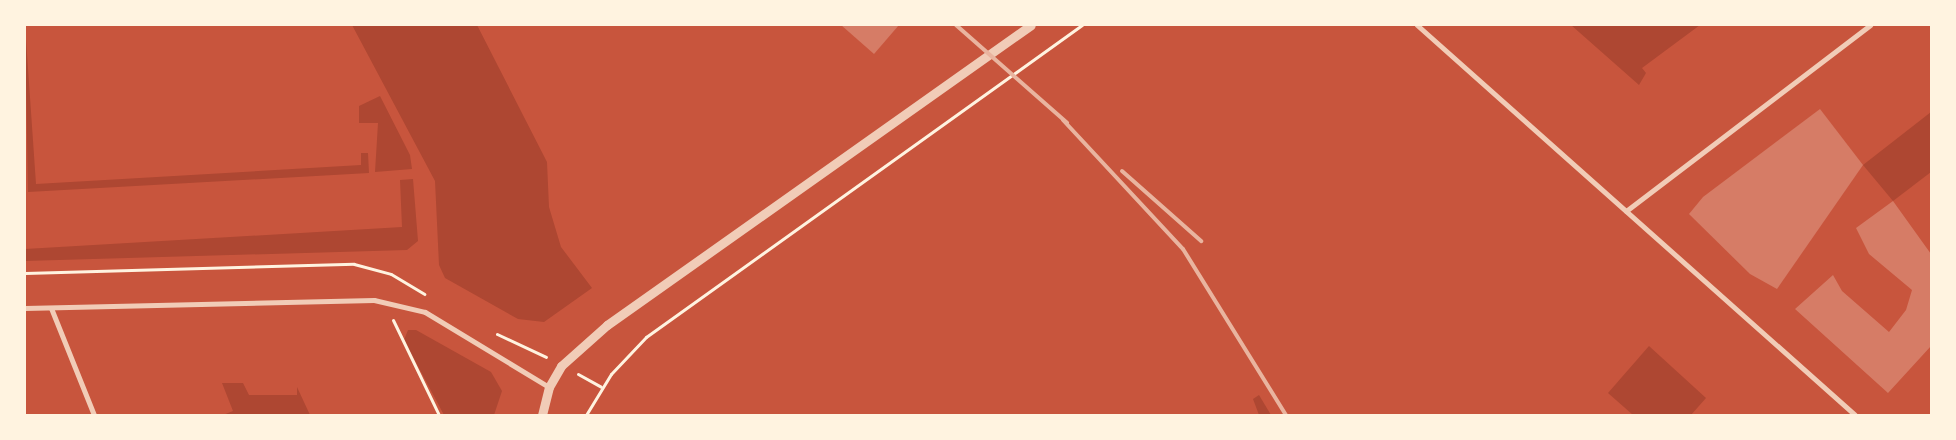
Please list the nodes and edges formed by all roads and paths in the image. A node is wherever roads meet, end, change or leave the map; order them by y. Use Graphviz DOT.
graph roads {
  1 [pos="1031,25"];
  2 [pos="1082,25"];
  3 [pos="1417,25"];
  4 [pos="1870,25"];
  5 [pos="1626,211"];
  6 [pos="25,273"];
  7 [pos="391,274"];
  8 [pos="391,302"];
  9 [pos="25,308"];
  10 [pos="52,308"];
  11 [pos="548,387"];
  12 [pos="94,415"];
  13 [pos="439,415"];
  14 [pos="542,415"];
  15 [pos="586,415"];
  16 [pos="1855,415"];
  1 -- 11 [label="street"];
  2 -- 15 [label="path"];
  3 -- 5 [label="street"];
  4 -- 5 [label="street"];
  5 -- 16 [label="street"];
  6 -- 7 [label="path"];
  8 -- 10 [label="street"];
  8 -- 11 [label="street"];
  8 -- 13 [label="path"];
  9 -- 10 [label="street"];
  10 -- 12 [label="street"];
  11 -- 14 [label="street"];
}
